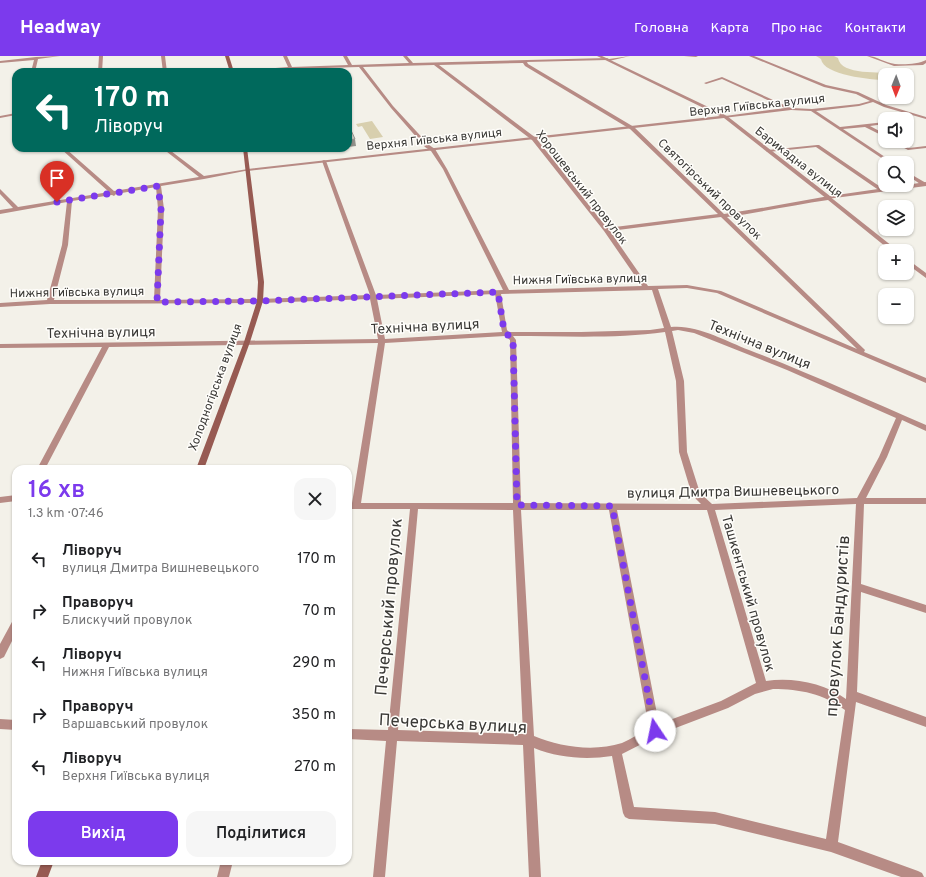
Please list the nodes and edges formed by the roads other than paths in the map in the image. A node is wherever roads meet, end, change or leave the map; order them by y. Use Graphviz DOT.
graph roads {
  1 [pos="58,56"];
  2 [pos="101,56"];
  3 [pos="163,56"];
  4 [pos="227,56"];
  5 [pos="285,56"];
  6 [pos="345,56"];
  7 [pos="406,56"];
  8 [pos="598,56"];
  9 [pos="628,56"];
  10 [pos="686,56"];
  11 [pos="696,56"];
  12 [pos="751,56"];
  13 [pos="869,56"];
  14 [pos="36,58"];
  15 [pos="525,59"];
  16 [pos="608,60"];
  17 [pos="0,62"];
  18 [pos="436,64"];
  19 [pos="925,64"];
  20 [pos="412,65"];
  21 [pos="351,66"];
  22 [pos="360,66"];
  23 [pos="34,68"];
  24 [pos="100,68"];
  25 [pos="164,68"];
  26 [pos="230,68"];
  27 [pos="290,68"];
  28 [pos="706,83"];
  29 [pos="873,101"];
  30 [pos="791,109"];
  31 [pos="812,110"];
  32 [pos="12,115"];
  33 [pos="919,116"];
  34 [pos="0,117"];
  35 [pos="725,117"];
  36 [pos="914,117"];
  37 [pos="926,118"];
  38 [pos="878,124"];
  39 [pos="866,125"];
  40 [pos="632,128"];
  41 [pos="839,128"];
  42 [pos="878,132"];
  43 [pos="534,138"];
  44 [pos="926,147"];
  45 [pos="906,148"];
  46 [pos="433,150"];
  47 [pos="768,151"];
  48 [pos="67,152"];
  49 [pos="169,152"];
  50 [pos="246,152"];
  51 [pos="881,156"];
  52 [pos="324,161"];
  53 [pos="248,170"];
  54 [pos="914,177"];
  55 [pos="204,178"];
  56 [pos="925,184"];
  57 [pos="158,186"];
  58 [pos="914,186"];
  59 [pos="878,187"];
  60 [pos="0,191"];
  61 [pos="878,191"];
  62 [pos="114,194"];
  63 [pos="829,198"];
  64 [pos="70,200"];
  65 [pos="17,209"];
  66 [pos="0,212"];
  67 [pos="722,215"];
  68 [pos="606,230"];
  69 [pos="886,244"];
  70 [pos="914,266"];
  71 [pos="926,276"];
  72 [pos="646,288"];
  73 [pos="654,288"];
  74 [pos="498,292"];
  75 [pos="507,292"];
  76 [pos="373,296"];
  77 [pos="260,301"];
  78 [pos="50,302"];
  79 [pos="157,302"];
  80 [pos="0,305"];
  81 [pos="668,329"];
  82 [pos="507,334"];
  83 [pos="382,341"];
  84 [pos="247,342"];
  85 [pos="107,344"];
  86 [pos="0,346"];
  87 [pos="865,354"];
  88 [pos="926,381"];
  89 [pos="900,416"];
  90 [pos="926,428"];
  91 [pos="43,465"];
  92 [pos="201,465"];
  93 [pos="696,495"];
  94 [pos="12,498"];
  95 [pos="0,500"];
  96 [pos="860,501"];
  97 [pos="926,501"];
  98 [pos="517,505"];
  99 [pos="352,506"];
  100 [pos="612,506"];
  101 [pos="414,507"];
  102 [pos="687,507"];
  103 [pos="710,507"];
  104 [pos="857,588"];
  105 [pos="926,609"];
  106 [pos="12,631"];
  107 [pos="0,654"];
  108 [pos="762,686"];
  109 [pos="852,695"];
  110 [pos="849,707"];
  111 [pos="926,722"];
  112 [pos="0,724"];
  113 [pos="12,725"];
  114 [pos="655,731"];
  115 [pos="352,734"];
  116 [pos="393,735"];
  117 [pos="529,740"];
  118 [pos="616,750"];
  119 [pos="831,846"];
  120 [pos="46,865"];
  121 [pos="226,865"];
  122 [pos="42,877"];
  123 [pos="223,877"];
  124 [pos="379,877"];
  125 [pos="535,877"];
  126 [pos="918,877"];
  1 -- 14 [label="street"];
  2 -- 24 [label="street"];
  3 -- 25 [label="street"];
  4 -- 26 [label="main road"];
  5 -- 27 [label="street"];
  6 -- 21 [label="street"];
  7 -- 20 [label="street"];
  8 -- 16 [label="street, Барикадна вулиця"];
  9 -- 16 [label="street"];
  10 -- 11 [label="street"];
  12 -- 29 [label="street"];
  13 -- 19 [label="street"];
  14 -- 17 [label="street"];
  14 -- 23 [label="street"];
  15 -- 16 [label="street"];
  15 -- 18 [label="street"];
  15 -- 40 [label="street, Святогірський провулок"];
  16 -- 35 [label="street, Барикадна вулиця"];
  18 -- 20 [label="street"];
  18 -- 43 [label="street, Хорошевський провулок"];
  20 -- 22 [label="street"];
  21 -- 22 [label="street"];
  21 -- 27 [label="street"];
  22 -- 46 [label="street"];
  28 -- 30 [label="street"];
  29 -- 31 [label="street, Верхня Гиївська вулиця"];
  29 -- 33 [label="street"];
  30 -- 31 [label="street, Верхня Гиївська вулиця"];
  30 -- 35 [label="street, Верхня Гиївська вулиця"];
  31 -- 41 [label="street"];
  32 -- 34 [label="street"];
  33 -- 36 [label="street"];
  33 -- 37 [label="street"];
  35 -- 40 [label="street, Верхня Гиївська вулиця"];
  35 -- 47 [label="street, Барикадна вулиця"];
  38 -- 39 [label="street"];
  39 -- 41 [label="street"];
  39 -- 42 [label="street"];
  40 -- 43 [label="street, Верхня Гиївська вулиця"];
  40 -- 67 [label="street, Святогірський провулок"];
  41 -- 51 [label="street"];
  43 -- 46 [label="street, Верхня Гиївська вулиця"];
  43 -- 68 [label="street, Хорошевський провулок"];
  44 -- 45 [label="street"];
  46 -- 52 [label="street, Верхня Гиївська вулиця"];
  46 -- 75 [label="street"];
  47 -- 59 [label="street"];
  47 -- 63 [label="street, Барикадна вулиця"];
  48 -- 62 [label="street"];
  49 -- 55 [label="street"];
  50 -- 53 [label="main road, Холодногірська вулиця"];
  52 -- 53 [label="street, Верхня Гиївська вулиця"];
  52 -- 76 [label="street"];
  53 -- 55 [label="street, Верхня Гиївська вулиця"];
  53 -- 77 [label="main road, Холодногірська вулиця"];
  54 -- 56 [label="street"];
  55 -- 57 [label="street, Верхня Гиївська вулиця"];
  56 -- 58 [label="street"];
  57 -- 62 [label="street, Верхня Гиївська вулиця"];
  57 -- 79 [label="street"];
  60 -- 65 [label="street"];
  61 -- 63 [label="street"];
  62 -- 64 [label="street, Верхня Гиївська вулиця"];
  63 -- 67 [label="street"];
  63 -- 69 [label="street, Барикадна вулиця"];
  64 -- 65 [label="street, Верхня Гиївська вулиця"];
  64 -- 78 [label="street"];
  65 -- 66 [label="street, Верхня Гиївська вулиця"];
  67 -- 68 [label="street"];
  67 -- 87 [label="street, Святогірський провулок"];
  68 -- 72 [label="street, Хорошевський провулок"];
  70 -- 71 [label="street"];
  72 -- 73 [label="street, Нижня Гиївська вулиця"];
  72 -- 75 [label="street, Нижня Гиївська вулиця"];
  73 -- 81 [label="street"];
  73 -- 87 [label="street, Нижня Гиївська вулиця"];
  74 -- 75 [label="street, Нижня Гиївська вулиця"];
  74 -- 76 [label="street, Нижня Гиївська вулиця"];
  74 -- 82 [label="street"];
  76 -- 77 [label="street, Нижня Гиївська вулиця"];
  76 -- 83 [label="street"];
  77 -- 79 [label="street, Нижня Гиївська вулиця"];
  77 -- 84 [label="main road, Холодногірська вулиця"];
  78 -- 79 [label="street, Нижня Гиївська вулиця"];
  78 -- 80 [label="street, Нижня Гиївська вулиця"];
  81 -- 82 [label="street, Технічна вулиця"];
  81 -- 89 [label="street, Технічна вулиця"];
  81 -- 93 [label="street"];
  82 -- 83 [label="street, Технічна вулиця"];
  82 -- 98 [label="street"];
  83 -- 84 [label="street, Технічна вулиця"];
  83 -- 99 [label="street"];
  84 -- 85 [label="street, Технічна вулиця"];
  84 -- 92 [label="main road, Холодногірська вулиця"];
  85 -- 86 [label="street, Технічна вулиця"];
  85 -- 91 [label="street"];
  87 -- 88 [label="street, Нижня Гиївська вулиця"];
  89 -- 90 [label="street, Технічна вулиця"];
  89 -- 96 [label="street, провулок Бандуристів"];
  93 -- 102 [label="street"];
  93 -- 103 [label="street"];
  94 -- 95 [label="street"];
  96 -- 97 [label="street, вулиця Дмитра Вишневецького"];
  96 -- 103 [label="street, вулиця Дмитра Вишневецького"];
  96 -- 104 [label="street, провулок Бандуристів"];
  98 -- 100 [label="street, вулиця Дмитра Вишневецького"];
  98 -- 101 [label="street, вулиця Дмитра Вишневецького"];
  98 -- 117 [label="street"];
  99 -- 101 [label="street, вулиця Дмитра Вишневецького"];
  100 -- 102 [label="street, вулиця Дмитра Вишневецького"];
  100 -- 114 [label="street"];
  101 -- 116 [label="street, Печерський провулок"];
  102 -- 103 [label="street, вулиця Дмитра Вишневецького"];
  103 -- 108 [label="street, Ташкентський провулок"];
  104 -- 105 [label="street"];
  104 -- 109 [label="street, провулок Бандуристів"];
  106 -- 107 [label="street"];
  108 -- 110 [label="street, Печерська вулиця"];
  108 -- 114 [label="street, Печерська вулиця"];
  109 -- 110 [label="street, провулок Бандуристів"];
  109 -- 111 [label="street"];
  110 -- 119 [label="street, провулок Бандуристів"];
  112 -- 113 [label="street"];
  114 -- 118 [label="street, Печерська вулиця"];
  115 -- 116 [label="street, Печерська вулиця"];
  116 -- 117 [label="street, Печерська вулиця"];
  116 -- 124 [label="street, Печерський провулок"];
  117 -- 118 [label="street, Печерська вулиця"];
  117 -- 125 [label="street"];
  118 -- 119 [label="street"];
  119 -- 126 [label="street"];
  120 -- 122 [label="main road"];
  121 -- 123 [label="street"];
}
